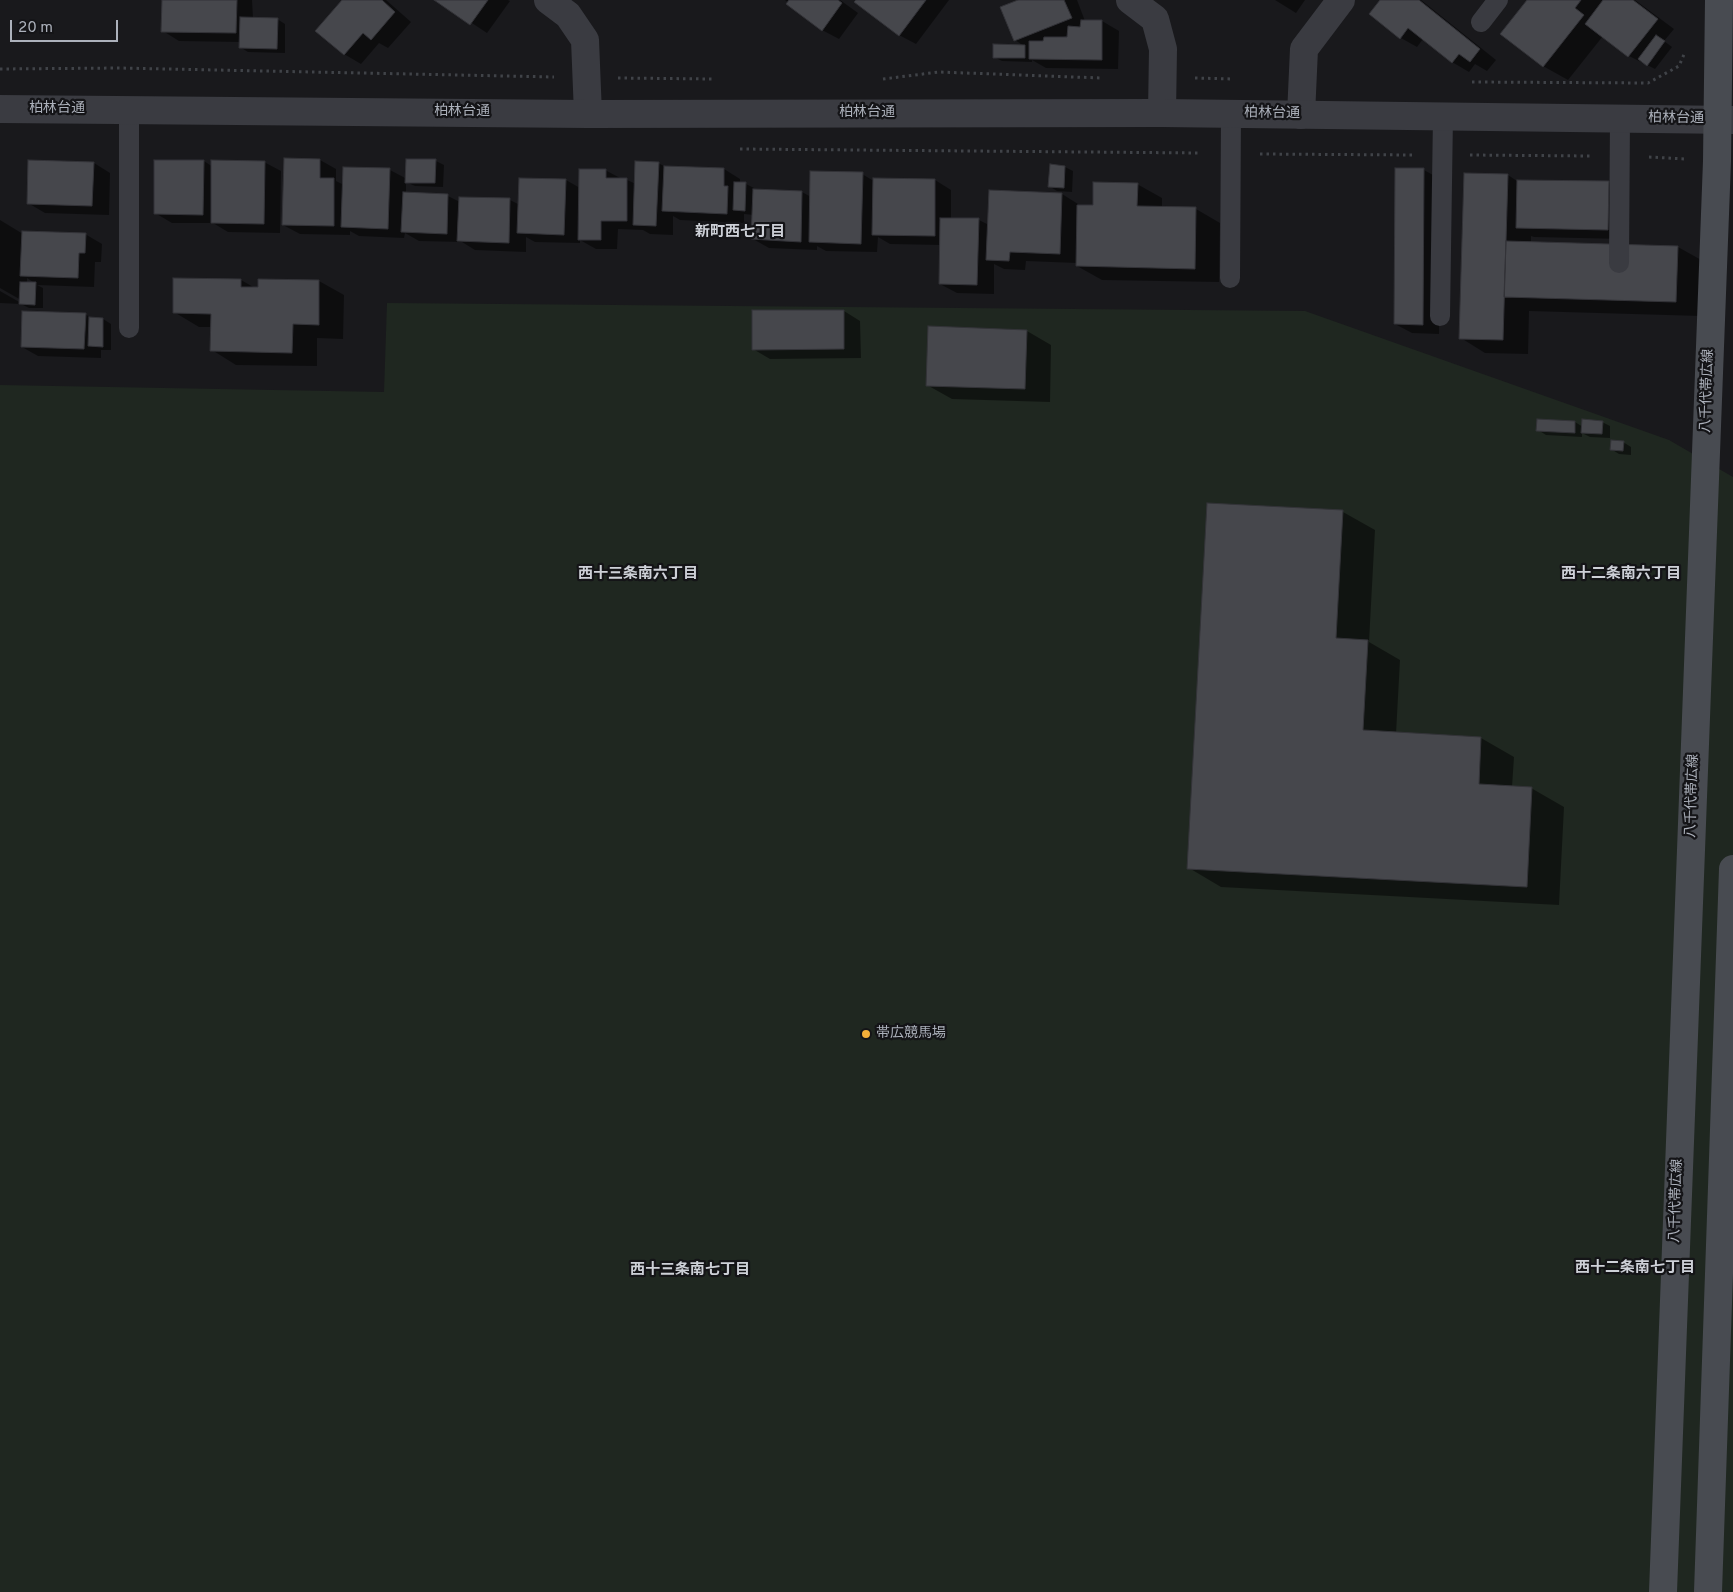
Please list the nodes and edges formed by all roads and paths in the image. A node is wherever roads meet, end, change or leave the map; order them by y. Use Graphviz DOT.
graph roads {
  1 [pos="548,0"];
  2 [pos="1130,0"];
  3 [pos="1341,0"];
  4 [pos="1498,0"];
  5 [pos="1719,0"];
  6 [pos="1481,22"];
  7 [pos="1688,44"];
  8 [pos="0,69"];
  9 [pos="586,77"];
  10 [pos="1163,77"];
  11 [pos="1110,78"];
  12 [pos="714,79"];
  13 [pos="880,79"];
  14 [pos="1243,79"];
  15 [pos="1470,82"];
  16 [pos="0,109"];
  17 [pos="129,110"];
  18 [pos="1162,113"];
  19 [pos="588,114"];
  20 [pos="1231,114"];
  21 [pos="1301,115"];
  22 [pos="1443,116"];
  23 [pos="1620,118"];
  24 [pos="1726,120"];
  25 [pos="1619,263"];
  26 [pos="1230,278"];
  27 [pos="1440,316"];
  28 [pos="128,328"];
  29 [pos="1733,869"];
  30 [pos="1663,1592"];
  31 [pos="1708,1592"];
  1 -- 9 [label="street"];
  2 -- 10 [label="street"];
  3 -- 21 [label="street"];
  4 -- 6 [label="lane"];
  5 -- 24 [label="main road, 八千代帯広線"];
  7 -- 15 [label="path"];
  8 -- 9 [label="path"];
  9 -- 12 [label="path"];
  9 -- 19 [label="street"];
  10 -- 14 [label="path"];
  10 -- 18 [label="street"];
  11 -- 13 [label="path"];
  16 -- 17 [label="street, 柏林台通"];
  17 -- 19 [label="street, 柏林台通"];
  17 -- 28 [label="lane"];
  18 -- 19 [label="street, 柏林台通"];
  18 -- 20 [label="street, 柏林台通"];
  20 -- 21 [label="street, 柏林台通"];
  20 -- 26 [label="lane"];
  21 -- 22 [label="street, 柏林台通"];
  22 -- 23 [label="street, 柏林台通"];
  22 -- 27 [label="lane"];
  23 -- 24 [label="street, 柏林台通"];
  23 -- 25 [label="lane"];
  24 -- 30 [label="main road, 八千代帯広線"];
  29 -- 31 [label="main road"];
}
